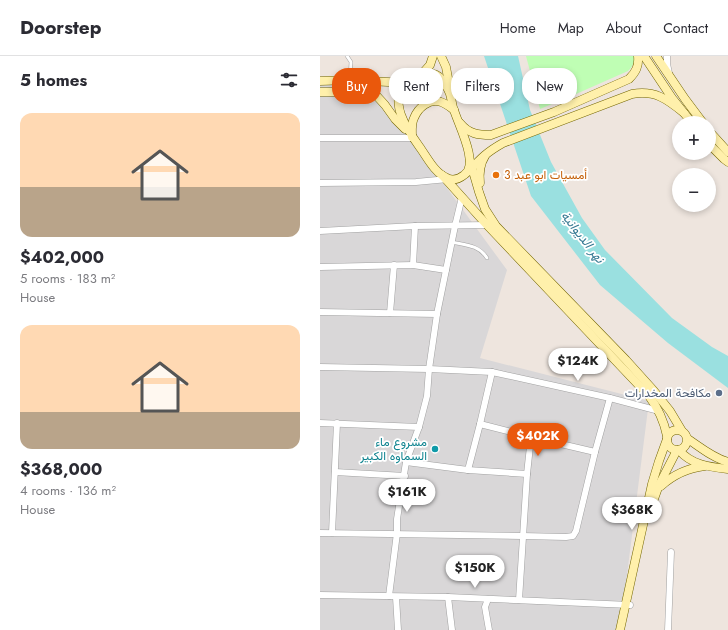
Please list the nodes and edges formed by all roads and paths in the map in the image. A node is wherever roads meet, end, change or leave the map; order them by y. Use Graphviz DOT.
graph roads {
  1 [pos="347,56"];
  2 [pos="432,56"];
  3 [pos="441,56"];
  4 [pos="638,56"];
  5 [pos="644,56"];
  6 [pos="656,56"];
  7 [pos="666,56"];
  8 [pos="351,68"];
  9 [pos="427,68"];
  10 [pos="670,76"];
  11 [pos="320,81"];
  12 [pos="332,81"];
  13 [pos="443,82"];
  14 [pos="320,92"];
  15 [pos="451,96"];
  16 [pos="399,104"];
  17 [pos="453,104"];
  18 [pos="684,113"];
  19 [pos="455,114"];
  20 [pos="686,116"];
  21 [pos="698,116"];
  22 [pos="411,135"];
  23 [pos="320,138"];
  24 [pos="716,139"];
  25 [pos="489,151"];
  26 [pos="716,151"];
  27 [pos="728,152"];
  28 [pos="728,162"];
  29 [pos="470,167"];
  30 [pos="446,178"];
  31 [pos="320,183"];
  32 [pos="462,197"];
  33 [pos="485,209"];
  34 [pos="487,225"];
  35 [pos="415,226"];
  36 [pos="454,226"];
  37 [pos="320,231"];
  38 [pos="452,242"];
  39 [pos="487,258"];
  40 [pos="394,265"];
  41 [pos="414,265"];
  42 [pos="320,267"];
  43 [pos="446,270"];
  44 [pos="320,312"];
  45 [pos="390,313"];
  46 [pos="437,314"];
  47 [pos="320,367"];
  48 [pos="430,369"];
  49 [pos="492,372"];
  50 [pos="610,398"];
  51 [pos="659,411"];
  52 [pos="320,423"];
  53 [pos="337,423"];
  54 [pos="480,424"];
  55 [pos="419,427"];
  56 [pos="682,430"];
  57 [pos="531,437"];
  58 [pos="667,438"];
  59 [pos="688,439"];
  60 [pos="678,450"];
  61 [pos="595,452"];
  62 [pos="406,462"];
  63 [pos="728,462"];
  64 [pos="705,466"];
  65 [pos="728,469"];
  66 [pos="468,470"];
  67 [pos="335,472"];
  68 [pos="527,474"];
  69 [pos="405,476"];
  70 [pos="656,491"];
  71 [pos="320,533"];
  72 [pos="332,533"];
  73 [pos="397,533"];
  74 [pos="522,536"];
  75 [pos="671,552"];
  76 [pos="320,595"];
  77 [pos="392,596"];
  78 [pos="448,597"];
  79 [pos="488,599"];
  80 [pos="519,600"];
  81 [pos="628,604"];
  82 [pos="398,630"];
  83 [pos="452,630"];
  84 [pos="489,630"];
  85 [pos="620,630"];
  86 [pos="624,630"];
  87 [pos="668,630"];
  1 -- 8 [label="lane"];
  2 -- 9 [label="main road"];
  3 -- 15 [label="main road"];
  4 -- 19 [label="main road"];
  5 -- 18 [label="main road"];
  6 -- 10 [label="main road"];
  7 -- 10 [label="street"];
  10 -- 21 [label="main road"];
  11 -- 12 [label="main road"];
  13 -- 15 [label="main road"];
  14 -- 22 [label="main road"];
  16 -- 22 [label="main road"];
  17 -- 19 [label="main road"];
  18 -- 20 [label="main road"];
  18 -- 25 [label="main road"];
  19 -- 22 [label="main road"];
  19 -- 29 [label="main road"];
  22 -- 23 [label="street"];
  22 -- 30 [label="main road"];
  24 -- 27 [label="main road"];
  25 -- 29 [label="main road"];
  25 -- 33 [label="main road"];
  26 -- 28 [label="main road"];
  29 -- 30 [label="main road"];
  29 -- 33 [label="main road"];
  30 -- 31 [label="street"];
  30 -- 32 [label="main road"];
  32 -- 34 [label="main road"];
  32 -- 36 [label="street"];
  33 -- 56 [label="main road"];
  34 -- 36 [label="street"];
  34 -- 51 [label="main road"];
  35 -- 36 [label="street"];
  35 -- 37 [label="street"];
  35 -- 41 [label="street"];
  36 -- 38 [label="street"];
  38 -- 39 [label="lane"];
  38 -- 43 [label="street"];
  40 -- 41 [label="street"];
  40 -- 42 [label="street"];
  40 -- 45 [label="street"];
  41 -- 43 [label="street"];
  43 -- 46 [label="street"];
  44 -- 45 [label="street"];
  45 -- 46 [label="street"];
  46 -- 48 [label="street"];
  47 -- 48 [label="street"];
  48 -- 49 [label="street"];
  48 -- 55 [label="street"];
  49 -- 50 [label="street"];
  49 -- 54 [label="street"];
  50 -- 51 [label="street"];
  50 -- 61 [label="street"];
  51 -- 58 [label="main road"];
  52 -- 53 [label="street"];
  53 -- 55 [label="street"];
  53 -- 67 [label="street"];
  54 -- 57 [label="street"];
  54 -- 66 [label="street"];
  55 -- 62 [label="street"];
  56 -- 58 [label="main road"];
  56 -- 59 [label="main road"];
  57 -- 61 [label="street"];
  57 -- 68 [label="street"];
  58 -- 60 [label="main road"];
  58 -- 81 [label="main road"];
  59 -- 60 [label="main road"];
  59 -- 63 [label="main road"];
  60 -- 64 [label="main road"];
  60 -- 70 [label="main road"];
  61 -- 74 [label="street"];
  62 -- 66 [label="street"];
  62 -- 69 [label="street"];
  64 -- 65 [label="main road"];
  64 -- 70 [label="main road"];
  66 -- 68 [label="street"];
  67 -- 69 [label="street"];
  67 -- 72 [label="street"];
  68 -- 74 [label="street"];
  69 -- 73 [label="street"];
  70 -- 81 [label="main road"];
  71 -- 72 [label="street"];
  72 -- 73 [label="street"];
  73 -- 74 [label="street"];
  73 -- 77 [label="street"];
  74 -- 80 [label="street"];
  75 -- 87 [label="street"];
  76 -- 77 [label="street"];
  77 -- 78 [label="street"];
  77 -- 82 [label="street"];
  78 -- 79 [label="street"];
  78 -- 83 [label="street"];
  79 -- 80 [label="street"];
  79 -- 84 [label="street"];
  80 -- 81 [label="street"];
  81 -- 85 [label="main road"];
  81 -- 86 [label="main road"];
}
